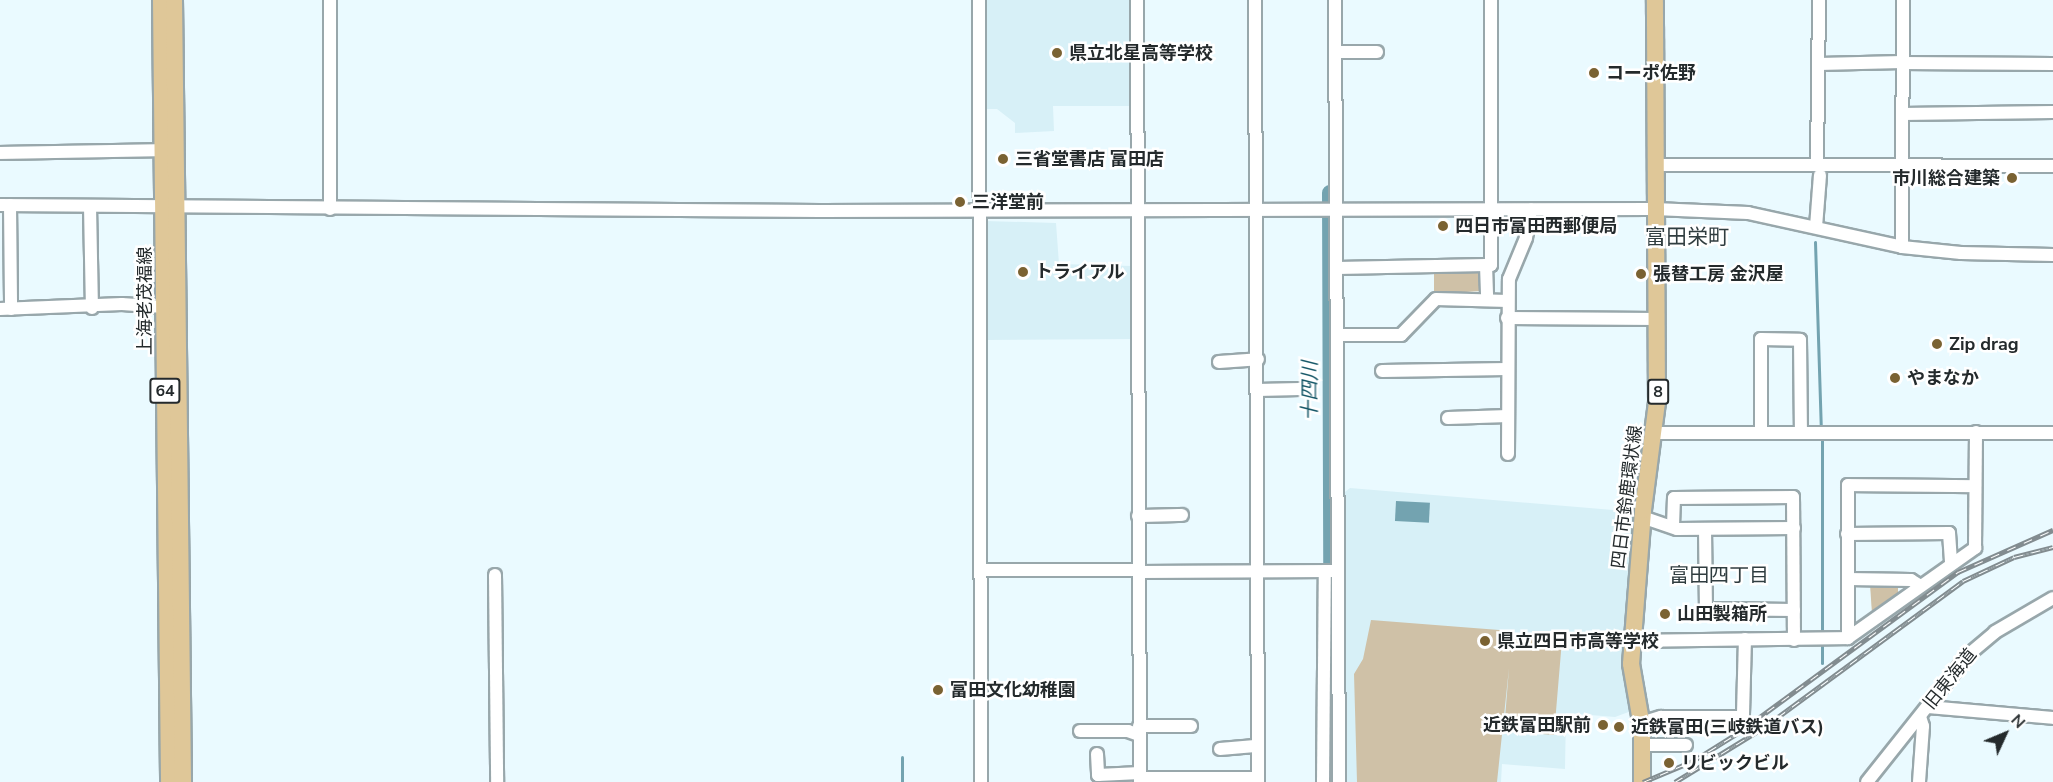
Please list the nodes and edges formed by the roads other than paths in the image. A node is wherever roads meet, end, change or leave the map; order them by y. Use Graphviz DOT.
graph roads {
  1 [pos="161,0"];
  2 [pos="174,0"];
  3 [pos="330,0"];
  4 [pos="979,0"];
  5 [pos="1137,0"];
  6 [pos="1255,0"];
  7 [pos="1335,0"];
  8 [pos="1491,0"];
  9 [pos="1655,0"];
  10 [pos="1819,0"];
  11 [pos="1903,0"];
  12 [pos="1335,52"];
  13 [pos="1377,52"];
  14 [pos="1902,63"];
  15 [pos="1819,64"];
  16 [pos="2053,64"];
  17 [pos="2053,112"];
  18 [pos="1902,114"];
  19 [pos="164,150"];
  20 [pos="0,153"];
  21 [pos="1654,165"];
  22 [pos="1902,165"];
  23 [pos="2053,166"];
  24 [pos="1818,170"];
  25 [pos="5,205"];
  26 [pos="90,206"];
  27 [pos="172,207"];
  28 [pos="330,209"];
  29 [pos="1531,209"];
  30 [pos="1655,209"];
  31 [pos="1336,210"];
  32 [pos="1491,210"];
  33 [pos="979,211"];
  34 [pos="1137,211"];
  35 [pos="1256,211"];
  36 [pos="1816,227"];
  37 [pos="1902,247"];
  38 [pos="2053,255"];
  39 [pos="1486,265"];
  40 [pos="1337,268"];
  41 [pos="1486,299"];
  42 [pos="1508,301"];
  43 [pos="164,307"];
  44 [pos="92,308"];
  45 [pos="6,309"];
  46 [pos="1507,318"];
  47 [pos="1658,319"];
  48 [pos="1338,335"];
  49 [pos="1257,360"];
  50 [pos="1219,362"];
  51 [pos="1508,369"];
  52 [pos="1382,371"];
  53 [pos="1299,389"];
  54 [pos="1257,390"];
  55 [pos="1508,416"];
  56 [pos="1448,418"];
  57 [pos="1801,432"];
  58 [pos="1976,432"];
  59 [pos="1654,433"];
  60 [pos="1761,433"];
  61 [pos="2053,433"];
  62 [pos="1508,454"];
  63 [pos="1975,486"];
  64 [pos="1182,515"];
  65 [pos="1138,516"];
  66 [pos="1642,517"];
  67 [pos="1673,526"];
  68 [pos="1794,528"];
  69 [pos="1705,529"];
  70 [pos="1847,534"];
  71 [pos="1951,562"];
  72 [pos="982,570"];
  73 [pos="1258,570"];
  74 [pos="1139,571"];
  75 [pos="1332,571"];
  76 [pos="495,575"];
  77 [pos="1848,579"];
  78 [pos="1919,585"];
  79 [pos="2053,598"];
  80 [pos="1794,610"];
  81 [pos="1848,638"];
  82 [pos="1745,639"];
  83 [pos="1794,640"];
  84 [pos="1632,641"];
  85 [pos="1924,712"];
  86 [pos="2053,718"];
  87 [pos="1641,723"];
  88 [pos="1191,726"];
  89 [pos="1139,730"];
  90 [pos="1080,731"];
  91 [pos="1643,745"];
  92 [pos="1686,745"];
  93 [pos="1258,746"];
  94 [pos="1220,748"];
  95 [pos="1097,754"];
  96 [pos="1140,778"];
  97 [pos="1258,780"];
  98 [pos="169,782"];
  99 [pos="183,782"];
  100 [pos="496,782"];
  101 [pos="981,782"];
  102 [pos="1323,782"];
  103 [pos="1339,782"];
  104 [pos="1642,782"];
  105 [pos="1867,782"];
  106 [pos="1918,782"];
  1 -- 19 [label="main road, 上海老茂福線 / 64"];
  2 -- 27 [label="main road, 上海老茂福線 / 64"];
  3 -- 28 [label="street"];
  4 -- 33 [label="street"];
  5 -- 34 [label="street"];
  6 -- 35 [label="street"];
  7 -- 12 [label="street"];
  8 -- 32 [label="street"];
  9 -- 21 [label="main road, 四日市鈴鹿環状線 / 8"];
  10 -- 15 [label="street"];
  11 -- 14 [label="street"];
  12 -- 13 [label="street"];
  12 -- 31 [label="street"];
  14 -- 15 [label="street"];
  14 -- 16 [label="street"];
  14 -- 18 [label="street"];
  15 -- 24 [label="street"];
  17 -- 18 [label="street"];
  18 -- 22 [label="street"];
  19 -- 20 [label="street"];
  19 -- 27 [label="main road, 上海老茂福線 / 64"];
  21 -- 24 [label="street"];
  21 -- 30 [label="main road, 四日市鈴鹿環状線 / 8"];
  22 -- 23 [label="street"];
  22 -- 24 [label="street"];
  22 -- 37 [label="street"];
  24 -- 36 [label="street"];
  25 -- 26 [label="street"];
  25 -- 45 [label="street"];
  26 -- 27 [label="street"];
  26 -- 44 [label="street"];
  27 -- 28 [label="street"];
  27 -- 43 [label="main road, 上海老茂福線 / 64"];
  27 -- 99 [label="main road, 上海老茂福線 / 64"];
  28 -- 33 [label="street"];
  29 -- 30 [label="street"];
  29 -- 32 [label="street"];
  29 -- 42 [label="street"];
  30 -- 36 [label="street"];
  30 -- 47 [label="main road, 四日市鈴鹿環状線 / 8"];
  31 -- 32 [label="street"];
  31 -- 35 [label="street"];
  31 -- 40 [label="street"];
  32 -- 39 [label="street"];
  33 -- 34 [label="street"];
  33 -- 72 [label="street"];
  34 -- 35 [label="street"];
  34 -- 65 [label="street"];
  35 -- 49 [label="street"];
  36 -- 37 [label="street"];
  37 -- 38 [label="street"];
  39 -- 40 [label="street"];
  39 -- 41 [label="street"];
  40 -- 48 [label="street"];
  41 -- 42 [label="street"];
  41 -- 48 [label="street"];
  42 -- 46 [label="street"];
  43 -- 44 [label="street"];
  43 -- 98 [label="main road, 上海老茂福線 / 64"];
  44 -- 45 [label="street"];
  46 -- 47 [label="street"];
  46 -- 51 [label="street"];
  47 -- 59 [label="main road, 四日市鈴鹿環状線 / 8"];
  48 -- 75 [label="street"];
  49 -- 50 [label="street"];
  49 -- 54 [label="street"];
  51 -- 52 [label="street"];
  51 -- 55 [label="street"];
  53 -- 54 [label="street"];
  54 -- 73 [label="street"];
  55 -- 56 [label="street"];
  55 -- 62 [label="street"];
  57 -- 58 [label="street"];
  57 -- 60 [label="street"];
  57 -- 60 [label="street"];
  58 -- 61 [label="street"];
  58 -- 63 [label="street"];
  59 -- 60 [label="street"];
  59 -- 66 [label="main road, 四日市鈴鹿環状線 / 8"];
  63 -- 70 [label="street"];
  63 -- 71 [label="street"];
  64 -- 65 [label="street"];
  65 -- 74 [label="street"];
  66 -- 67 [label="street"];
  66 -- 84 [label="main road, 四日市鈴鹿環状線 / 8"];
  67 -- 68 [label="street"];
  67 -- 69 [label="street"];
  68 -- 69 [label="street"];
  68 -- 80 [label="street"];
  69 -- 80 [label="street"];
  70 -- 71 [label="street"];
  70 -- 77 [label="street"];
  71 -- 78 [label="street"];
  72 -- 74 [label="street"];
  72 -- 101 [label="street"];
  73 -- 74 [label="street"];
  73 -- 75 [label="street"];
  73 -- 93 [label="street"];
  74 -- 89 [label="street"];
  75 -- 102 [label="street"];
  75 -- 103 [label="street"];
  76 -- 100 [label="street"];
  77 -- 78 [label="street"];
  77 -- 81 [label="street"];
  78 -- 81 [label="street"];
  79 -- 85 [label="street, 旧東海道"];
  80 -- 83 [label="street"];
  81 -- 83 [label="street"];
  82 -- 83 [label="street"];
  82 -- 84 [label="street"];
  82 -- 87 [label="street"];
  84 -- 87 [label="main road, 四日市鈴鹿環状線 / 8"];
  85 -- 86 [label="street"];
  85 -- 105 [label="street, 旧東海道"];
  85 -- 106 [label="street"];
  87 -- 91 [label="main road, 四日市鈴鹿環状線 / 8"];
  88 -- 89 [label="street"];
  89 -- 90 [label="street"];
  89 -- 96 [label="street"];
  91 -- 92 [label="street"];
  91 -- 104 [label="main road, 四日市鈴鹿環状線 / 8"];
  93 -- 94 [label="street"];
  93 -- 97 [label="street"];
  95 -- 96 [label="street"];
  96 -- 97 [label="street"];
}
